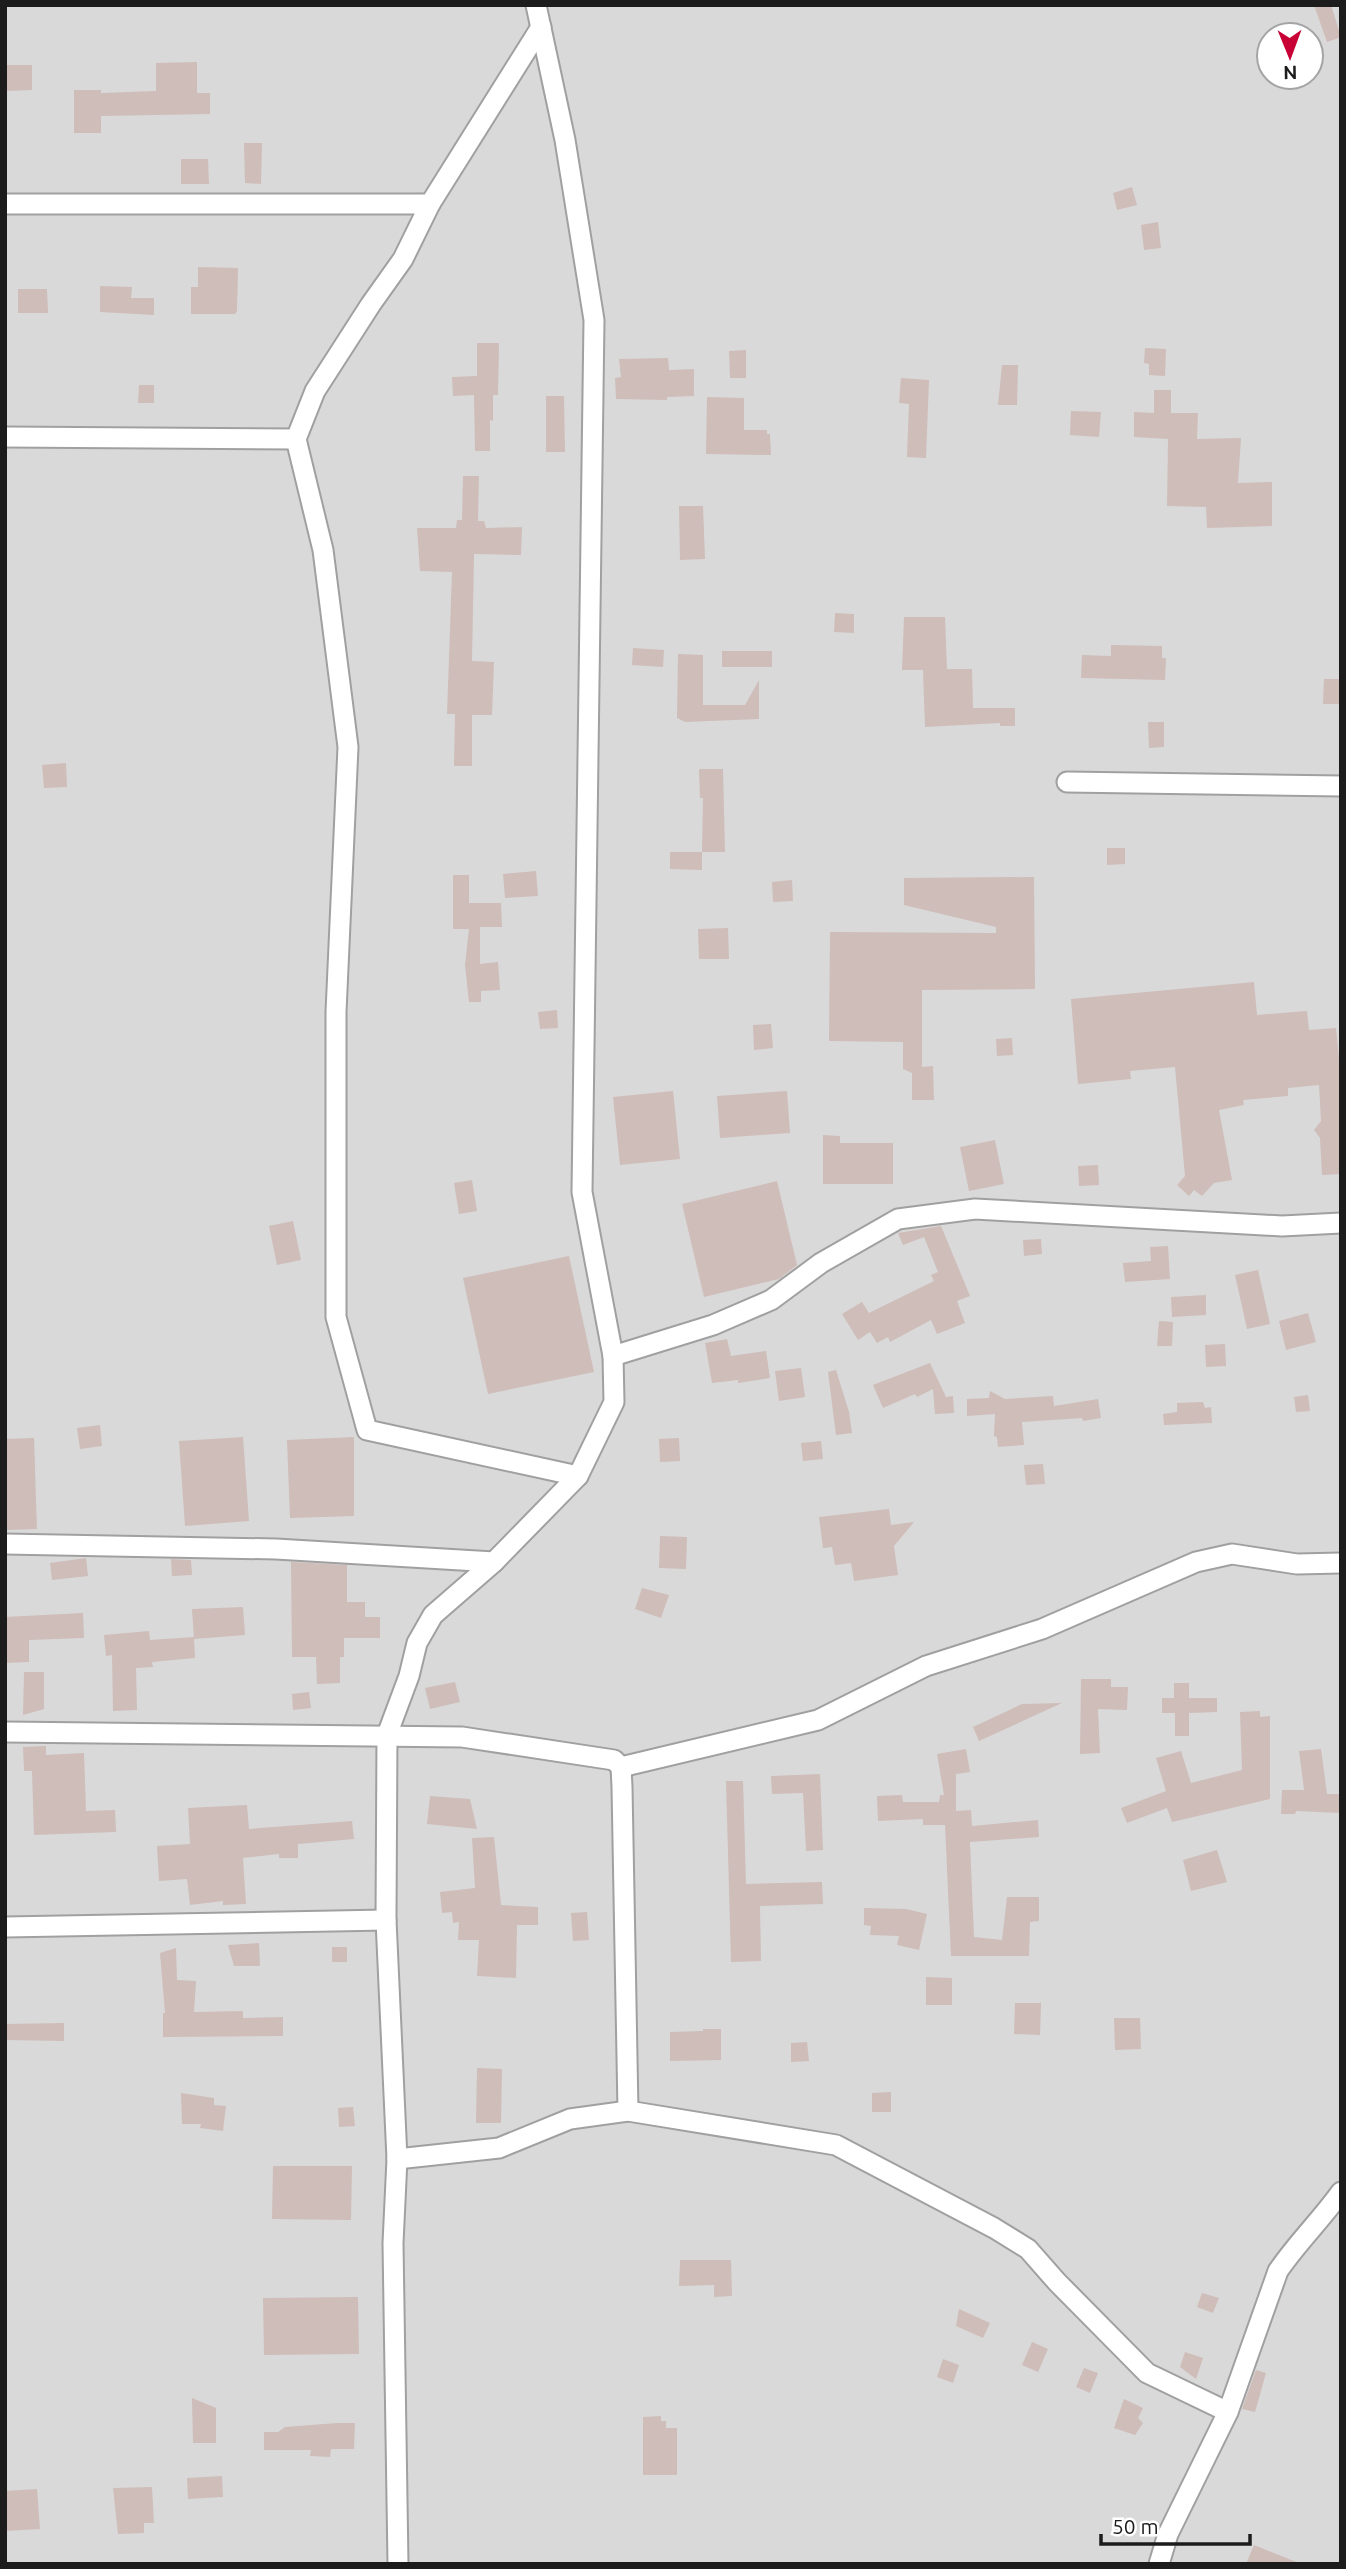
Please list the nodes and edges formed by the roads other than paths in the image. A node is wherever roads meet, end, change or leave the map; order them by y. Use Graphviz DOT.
graph roads {
  1 [pos="536,5"];
  2 [pos="541,27"];
  3 [pos="5,204"];
  4 [pos="430,204"];
  5 [pos="5,437"];
  6 [pos="296,439"];
  7 [pos="1067,782"];
  8 [pos="1341,786"];
  9 [pos="1341,1223"];
  10 [pos="613,1356"];
  11 [pos="578,1476"];
  12 [pos="5,1544"];
  13 [pos="494,1562"];
  14 [pos="1341,1563"];
  15 [pos="5,1732"];
  16 [pos="387,1735"];
  17 [pos="621,1767"];
  18 [pos="386,1920"];
  19 [pos="5,1927"];
  20 [pos="628,2111"];
  21 [pos="397,2159"];
  22 [pos="1341,2192"];
  23 [pos="1228,2412"];
  24 [pos="398,2564"];
  25 [pos="1159,2564"];
  1 -- 2 [label="street"];
  2 -- 4 [label="street"];
  2 -- 10 [label="street"];
  3 -- 4 [label="street"];
  4 -- 6 [label="street"];
  5 -- 6 [label="street"];
  6 -- 11 [label="street"];
  7 -- 8 [label="street"];
  9 -- 10 [label="street"];
  10 -- 11 [label="street"];
  11 -- 13 [label="street"];
  12 -- 13 [label="street"];
  13 -- 16 [label="street"];
  14 -- 17 [label="street"];
  15 -- 16 [label="street"];
  16 -- 17 [label="street"];
  16 -- 18 [label="street"];
  17 -- 20 [label="street"];
  18 -- 19 [label="street"];
  18 -- 21 [label="street"];
  20 -- 21 [label="street"];
  20 -- 23 [label="street"];
  21 -- 24 [label="street"];
  22 -- 23 [label="street"];
  23 -- 25 [label="street"];
}
